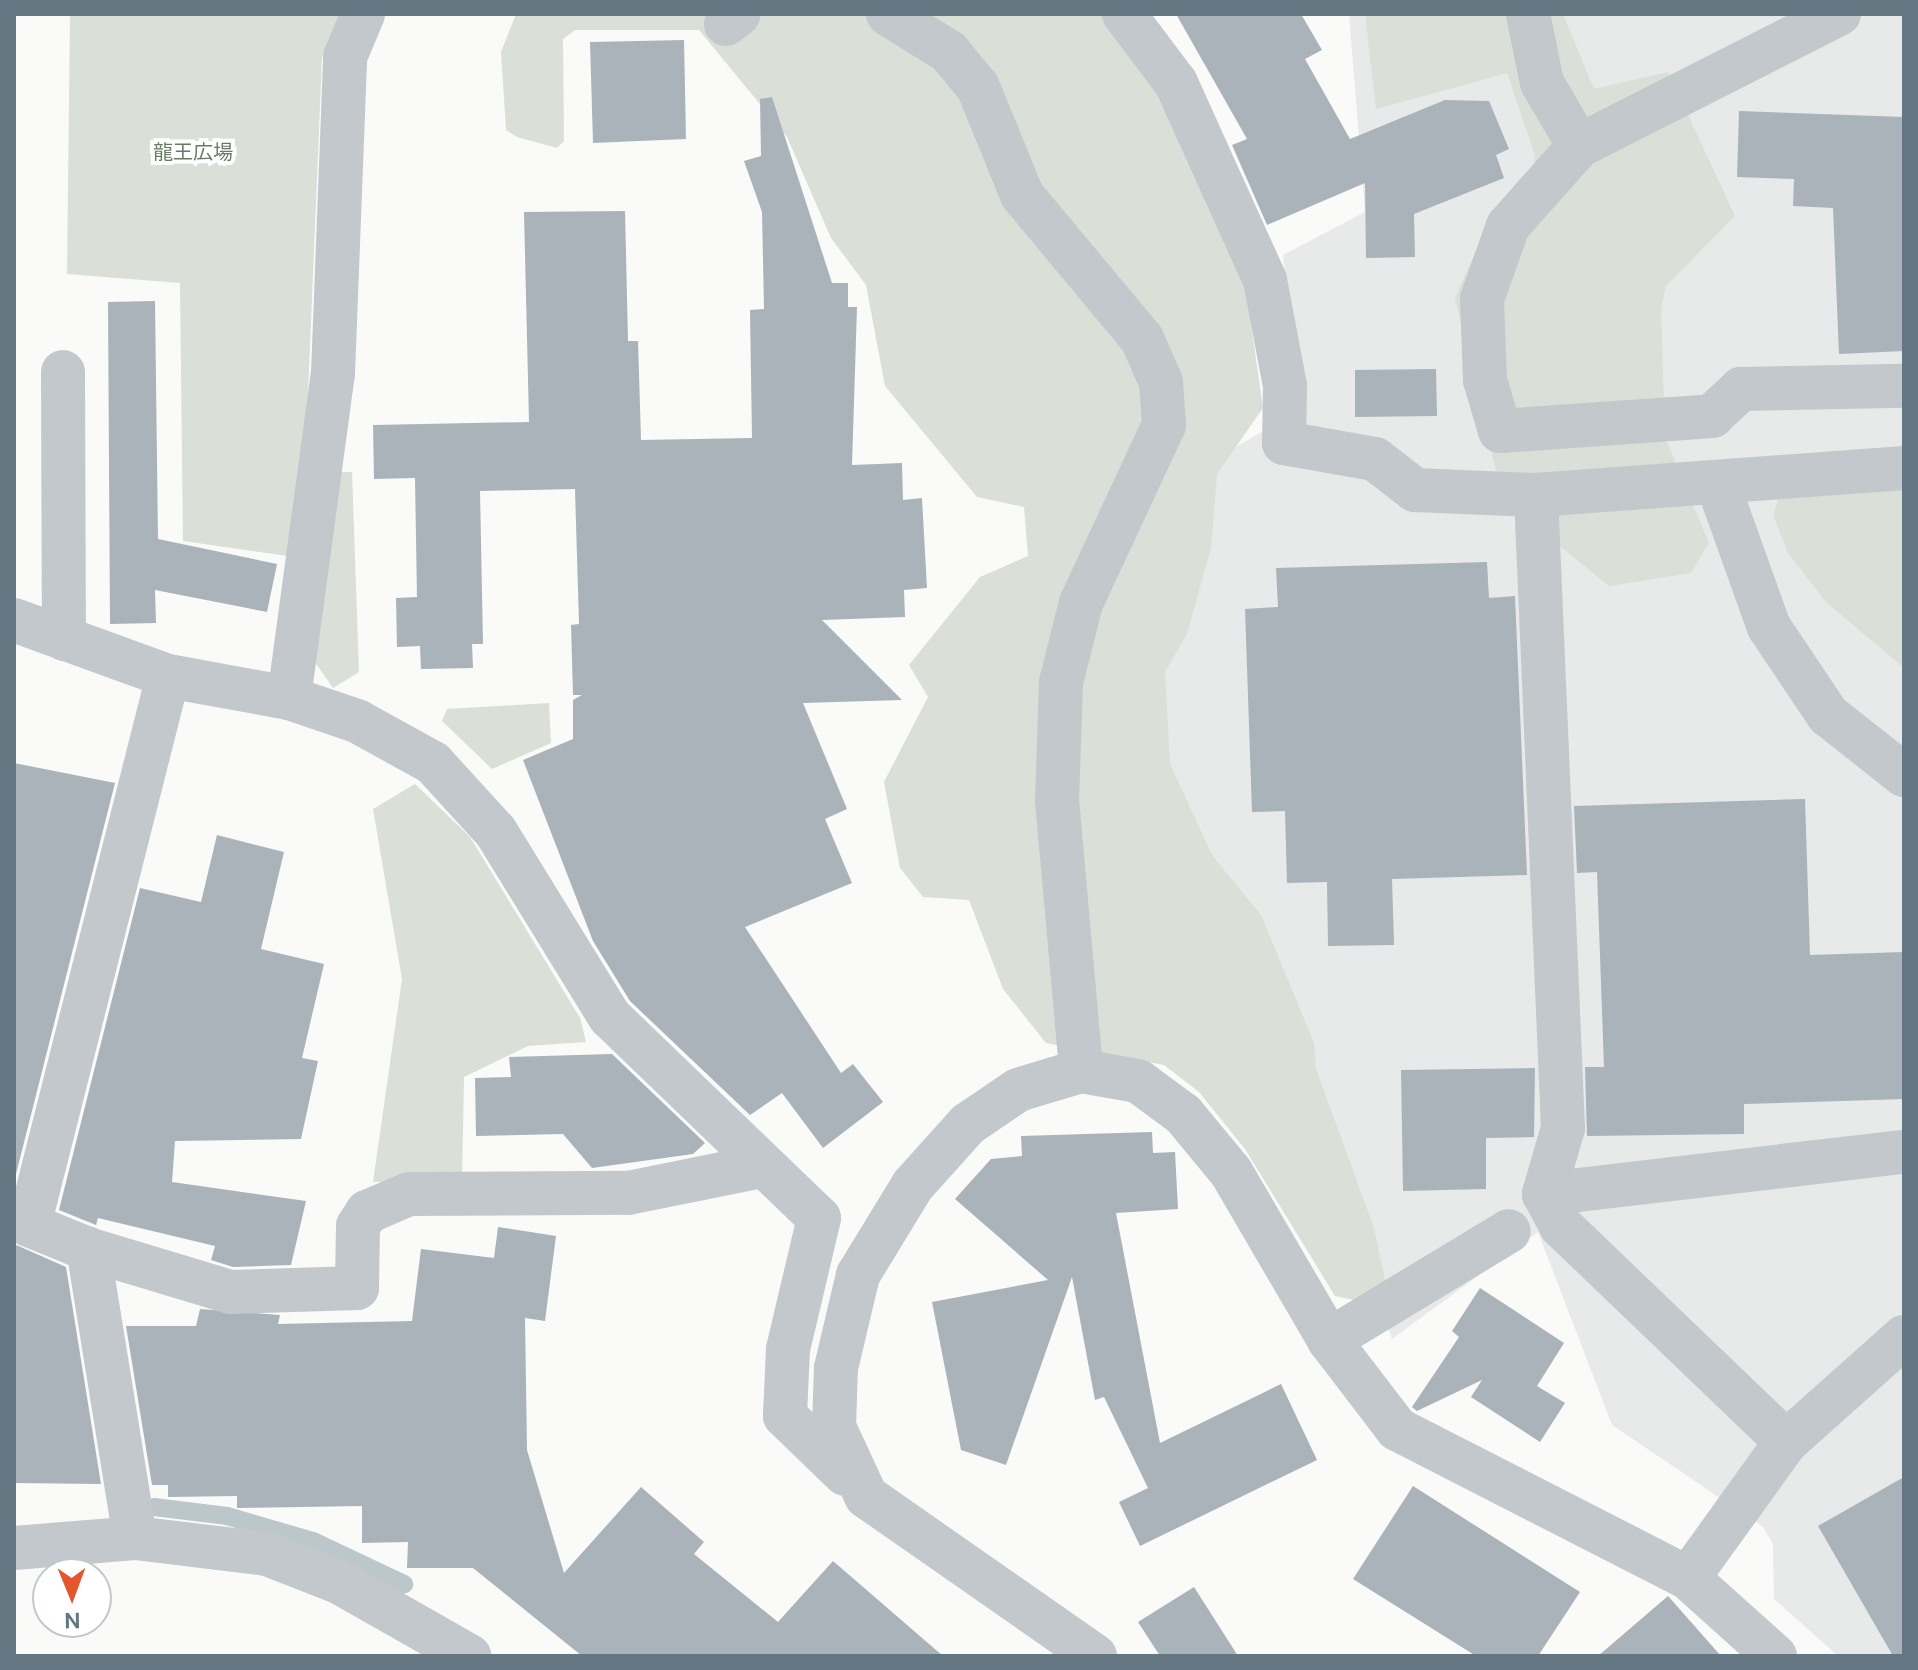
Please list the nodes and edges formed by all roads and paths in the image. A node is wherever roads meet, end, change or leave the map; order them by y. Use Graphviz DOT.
graph roads {
  1 [pos="363,14"];
  2 [pos="888,14"];
  3 [pos="1124,14"];
  4 [pos="1528,14"];
  5 [pos="1839,14"];
  6 [pos="1579,146"];
  7 [pos="63,372"];
  8 [pos="1904,386"];
  9 [pos="1904,468"];
  10 [pos="1717,482"];
  11 [pos="1536,495"];
  12 [pos="14,620"];
  13 [pos="64,639"];
  14 [pos="168,676"];
  15 [pos="289,698"];
  16 [pos="1904,775"];
  17 [pos="1081,1071"];
  18 [pos="1904,1152"];
  19 [pos="762,1166"];
  20 [pos="1544,1194"];
  21 [pos="22,1222"];
  22 [pos="1509,1231"];
  23 [pos="88,1249"];
  24 [pos="1904,1337"];
  25 [pos="1329,1340"];
  26 [pos="1786,1442"];
  27 [pos="866,1496"];
  28 [pos="135,1538"];
  29 [pos="14,1548"];
  30 [pos="1688,1578"];
  31 [pos="469,1656"];
  32 [pos="1095,1656"];
  33 [pos="1775,1656"];
  1 -- 15 [label="street"];
  2 -- 17 [label="street"];
  3 -- 11 [label="street"];
  4 -- 6 [label="street"];
  5 -- 6 [label="street"];
  6 -- 8 [label="street"];
  7 -- 13 [label="street"];
  9 -- 10 [label="street"];
  10 -- 11 [label="street"];
  10 -- 16 [label="street"];
  11 -- 20 [label="street"];
  12 -- 13 [label="street"];
  13 -- 14 [label="street"];
  14 -- 15 [label="street"];
  14 -- 21 [label="street"];
  15 -- 19 [label="street"];
  17 -- 25 [label="street"];
  17 -- 27 [label="street"];
  18 -- 20 [label="street"];
  19 -- 23 [label="street"];
  19 -- 27 [label="street"];
  20 -- 26 [label="street"];
  21 -- 23 [label="street"];
  22 -- 25 [label="street"];
  23 -- 28 [label="street"];
  24 -- 26 [label="street"];
  25 -- 30 [label="street"];
  26 -- 30 [label="street"];
  27 -- 32 [label="street"];
  28 -- 29 [label="street"];
  28 -- 31 [label="street"];
  30 -- 33 [label="street"];
}
